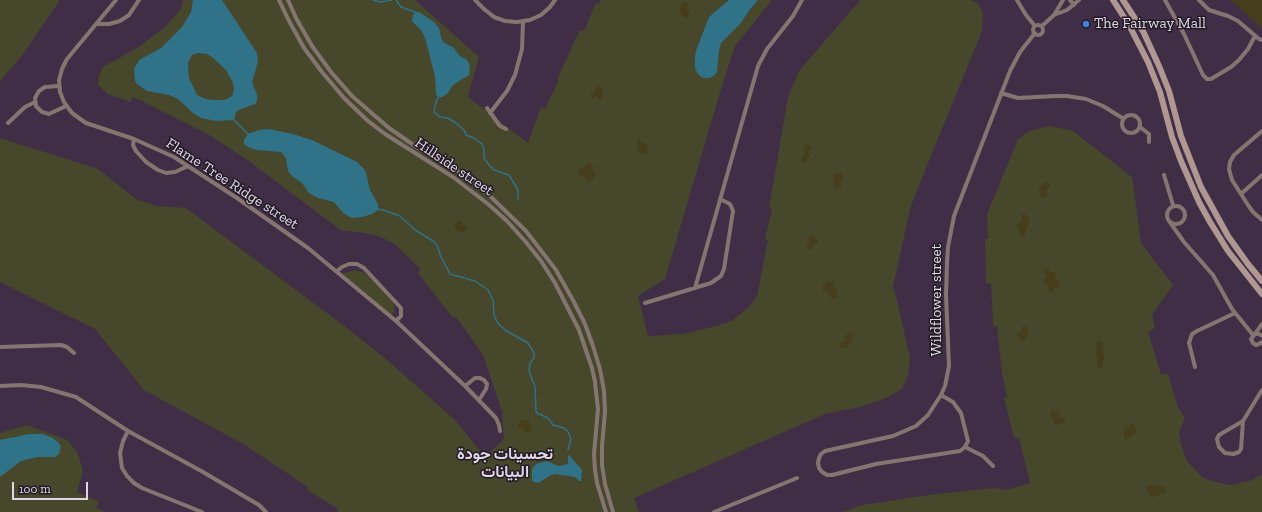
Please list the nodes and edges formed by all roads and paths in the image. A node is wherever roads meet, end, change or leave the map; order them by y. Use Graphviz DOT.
graph roads {
  1 [pos="116,0"];
  2 [pos="139,0"];
  3 [pos="279,0"];
  4 [pos="288,0"];
  5 [pos="475,0"];
  6 [pos="555,0"];
  7 [pos="802,0"];
  8 [pos="1017,0"];
  9 [pos="1063,0"];
  10 [pos="1070,0"];
  11 [pos="1079,0"];
  12 [pos="1113,0"];
  13 [pos="1123,0"];
  14 [pos="1165,0"];
  15 [pos="1199,0"];
  16 [pos="1074,5"];
  17 [pos="1054,15"];
  18 [pos="522,22"];
  19 [pos="97,24"];
  20 [pos="1035,26"];
  21 [pos="1042,26"];
  22 [pos="1035,33"];
  23 [pos="1255,36"];
  24 [pos="1262,40"];
  25 [pos="60,86"];
  26 [pos="1001,93"];
  27 [pos="35,102"];
  28 [pos="66,106"];
  29 [pos="487,108"];
  30 [pos="490,113"];
  31 [pos="1124,119"];
  32 [pos="8,123"];
  33 [pos="1140,127"];
  34 [pos="506,129"];
  35 [pos="1262,131"];
  36 [pos="134,139"];
  37 [pos="1149,142"];
  38 [pos="188,166"];
  39 [pos="1164,175"];
  40 [pos="1262,175"];
  41 [pos="1241,194"];
  42 [pos="720,199"];
  43 [pos="1173,205"];
  44 [pos="1261,217"];
  45 [pos="1169,221"];
  46 [pos="1179,224"];
  47 [pos="1179,236"];
  48 [pos="337,271"];
  49 [pos="1262,281"];
  50 [pos="695,288"];
  51 [pos="1262,294"];
  52 [pos="574,302"];
  53 [pos="645,303"];
  54 [pos="568,305"];
  55 [pos="1235,313"];
  56 [pos="396,321"];
  57 [pos="1262,326"];
  58 [pos="1254,334"];
  59 [pos="1262,336"];
  60 [pos="1261,344"];
  61 [pos="0,347"];
  62 [pos="74,353"];
  63 [pos="1195,367"];
  64 [pos="0,386"];
  65 [pos="465,386"];
  66 [pos="1262,390"];
  67 [pos="941,395"];
  68 [pos="479,400"];
  69 [pos="1243,421"];
  70 [pos="128,431"];
  71 [pos="500,431"];
  72 [pos="965,447"];
  73 [pos="993,466"];
  74 [pos="797,478"];
  75 [pos="202,512"];
  76 [pos="266,512"];
  77 [pos="606,512"];
  78 [pos="612,512"];
  79 [pos="714,512"];
  1 -- 19 [label="street"];
  2 -- 19 [label="street"];
  3 -- 54 [label="street, Hillside street"];
  4 -- 52 [label="street, Hillside street"];
  5 -- 18 [label="street"];
  6 -- 18 [label="street"];
  7 -- 42 [label="street"];
  8 -- 20 [label="street"];
  9 -- 17 [label="street, Wildflower street"];
  10 -- 16 [label="street"];
  11 -- 16 [label="street, Wildflower street"];
  12 -- 51 [label="street"];
  13 -- 49 [label="street"];
  14 -- 23 [label="street"];
  15 -- 23 [label="street"];
  16 -- 17 [label="street, Wildflower street"];
  17 -- 21 [label="street, Wildflower street"];
  18 -- 30 [label="street"];
  19 -- 25 [label="street"];
  20 -- 21 [label="street"];
  20 -- 22 [label="street"];
  21 -- 22 [label="street, Wildflower street"];
  22 -- 26 [label="street, Wildflower street"];
  23 -- 24 [label="street"];
  25 -- 27 [label="street"];
  25 -- 28 [label="street"];
  26 -- 31 [label="street"];
  26 -- 67 [label="street, Wildflower street"];
  27 -- 28 [label="street"];
  27 -- 32 [label="street"];
  28 -- 36 [label="street, Flame Tree Ridge street"];
  29 -- 30 [label="street"];
  30 -- 34 [label="street"];
  31 -- 33 [label="street"];
  31 -- 33 [label="street"];
  33 -- 37 [label="street"];
  35 -- 41 [label="street"];
  36 -- 38 [label="street, Flame Tree Ridge street"];
  36 -- 38 [label="street"];
  38 -- 48 [label="street, Flame Tree Ridge street"];
  39 -- 43 [label="street"];
  40 -- 41 [label="street"];
  41 -- 44 [label="street"];
  42 -- 50 [label="street"];
  42 -- 50 [label="street"];
  43 -- 45 [label="street"];
  43 -- 46 [label="street"];
  45 -- 46 [label="street"];
  45 -- 47 [label="street"];
  46 -- 47 [label="street"];
  47 -- 55 [label="street"];
  48 -- 56 [label="street, Flame Tree Ridge street"];
  48 -- 56 [label="street"];
  50 -- 53 [label="street"];
  52 -- 54 [label="street"];
  52 -- 78 [label="street, Hillside street"];
  54 -- 77 [label="street, Hillside street"];
  55 -- 58 [label="street"];
  55 -- 63 [label="street"];
  56 -- 65 [label="street, Flame Tree Ridge street"];
  57 -- 58 [label="street"];
  58 -- 59 [label="street"];
  58 -- 60 [label="street"];
  61 -- 62 [label="street"];
  64 -- 70 [label="street"];
  65 -- 68 [label="street, Flame Tree Ridge street"];
  65 -- 68 [label="street"];
  66 -- 69 [label="street"];
  67 -- 72 [label="street"];
  67 -- 72 [label="street, Wildflower street"];
  68 -- 71 [label="street, Flame Tree Ridge street"];
  69 -- 69 [label="street"];
  70 -- 75 [label="street"];
  70 -- 76 [label="street"];
  72 -- 73 [label="street"];
  74 -- 79 [label="street"];
}
